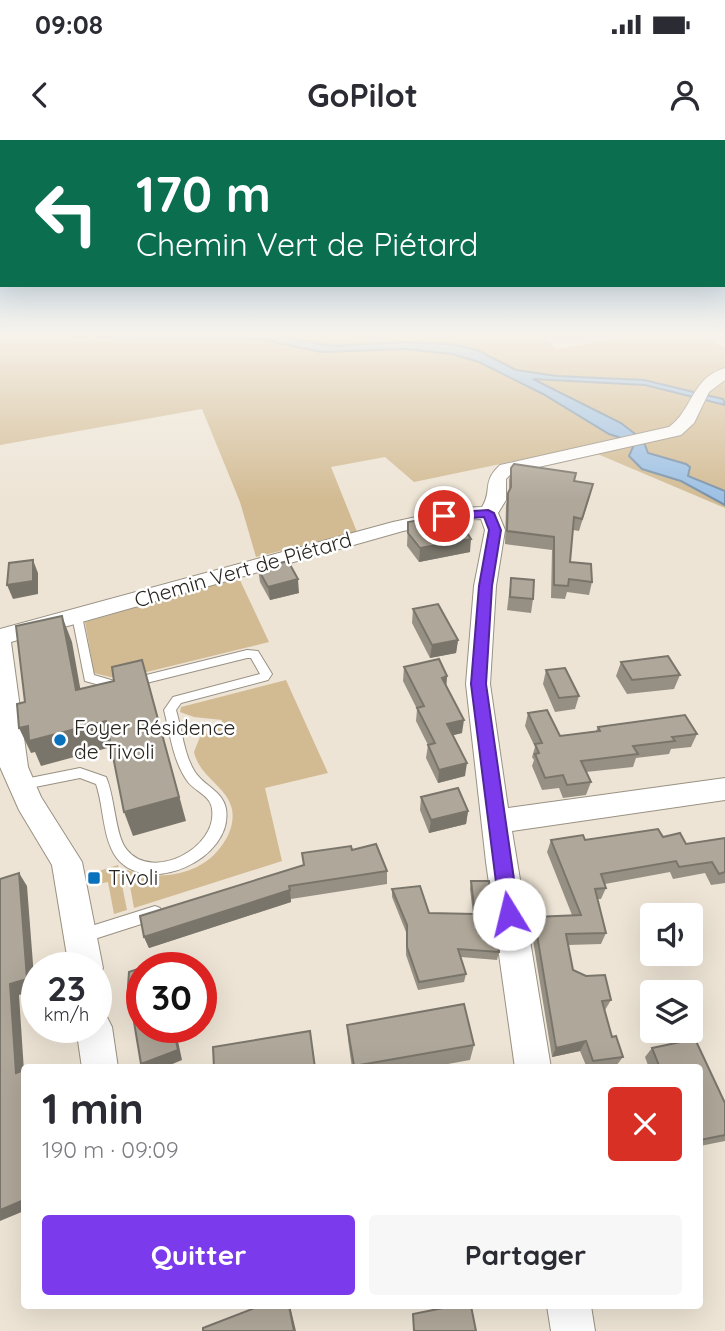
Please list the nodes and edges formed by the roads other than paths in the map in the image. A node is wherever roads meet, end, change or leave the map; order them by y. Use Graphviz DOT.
graph roads {
  1 [pos="706,389"];
  2 [pos="488,513"];
  3 [pos="77,616"];
  4 [pos="0,638"];
  5 [pos="0,643"];
  6 [pos="20,785"];
  7 [pos="725,789"];
  8 [pos="496,822"];
  9 [pos="171,908"];
  10 [pos="81,937"];
  11 [pos="83,952"];
  12 [pos="96,1043"];
  13 [pos="99,1064"];
  14 [pos="532,1064"];
  15 [pos="569,1309"];
  16 [pos="573,1331"];
  1 -- 2 [label="street"];
  2 -- 3 [label="street, Chemin Vert de Piétard"];
  2 -- 8 [label="street"];
  3 -- 4 [label="street, Chemin Vert de Piétard"];
  3 -- 6 [label="lane"];
  5 -- 6 [label="street"];
  6 -- 10 [label="street"];
  7 -- 8 [label="street"];
  8 -- 14 [label="street"];
  9 -- 10 [label="lane"];
  10 -- 11 [label="street"];
  12 -- 13 [label="street"];
  15 -- 16 [label="street"];
}
